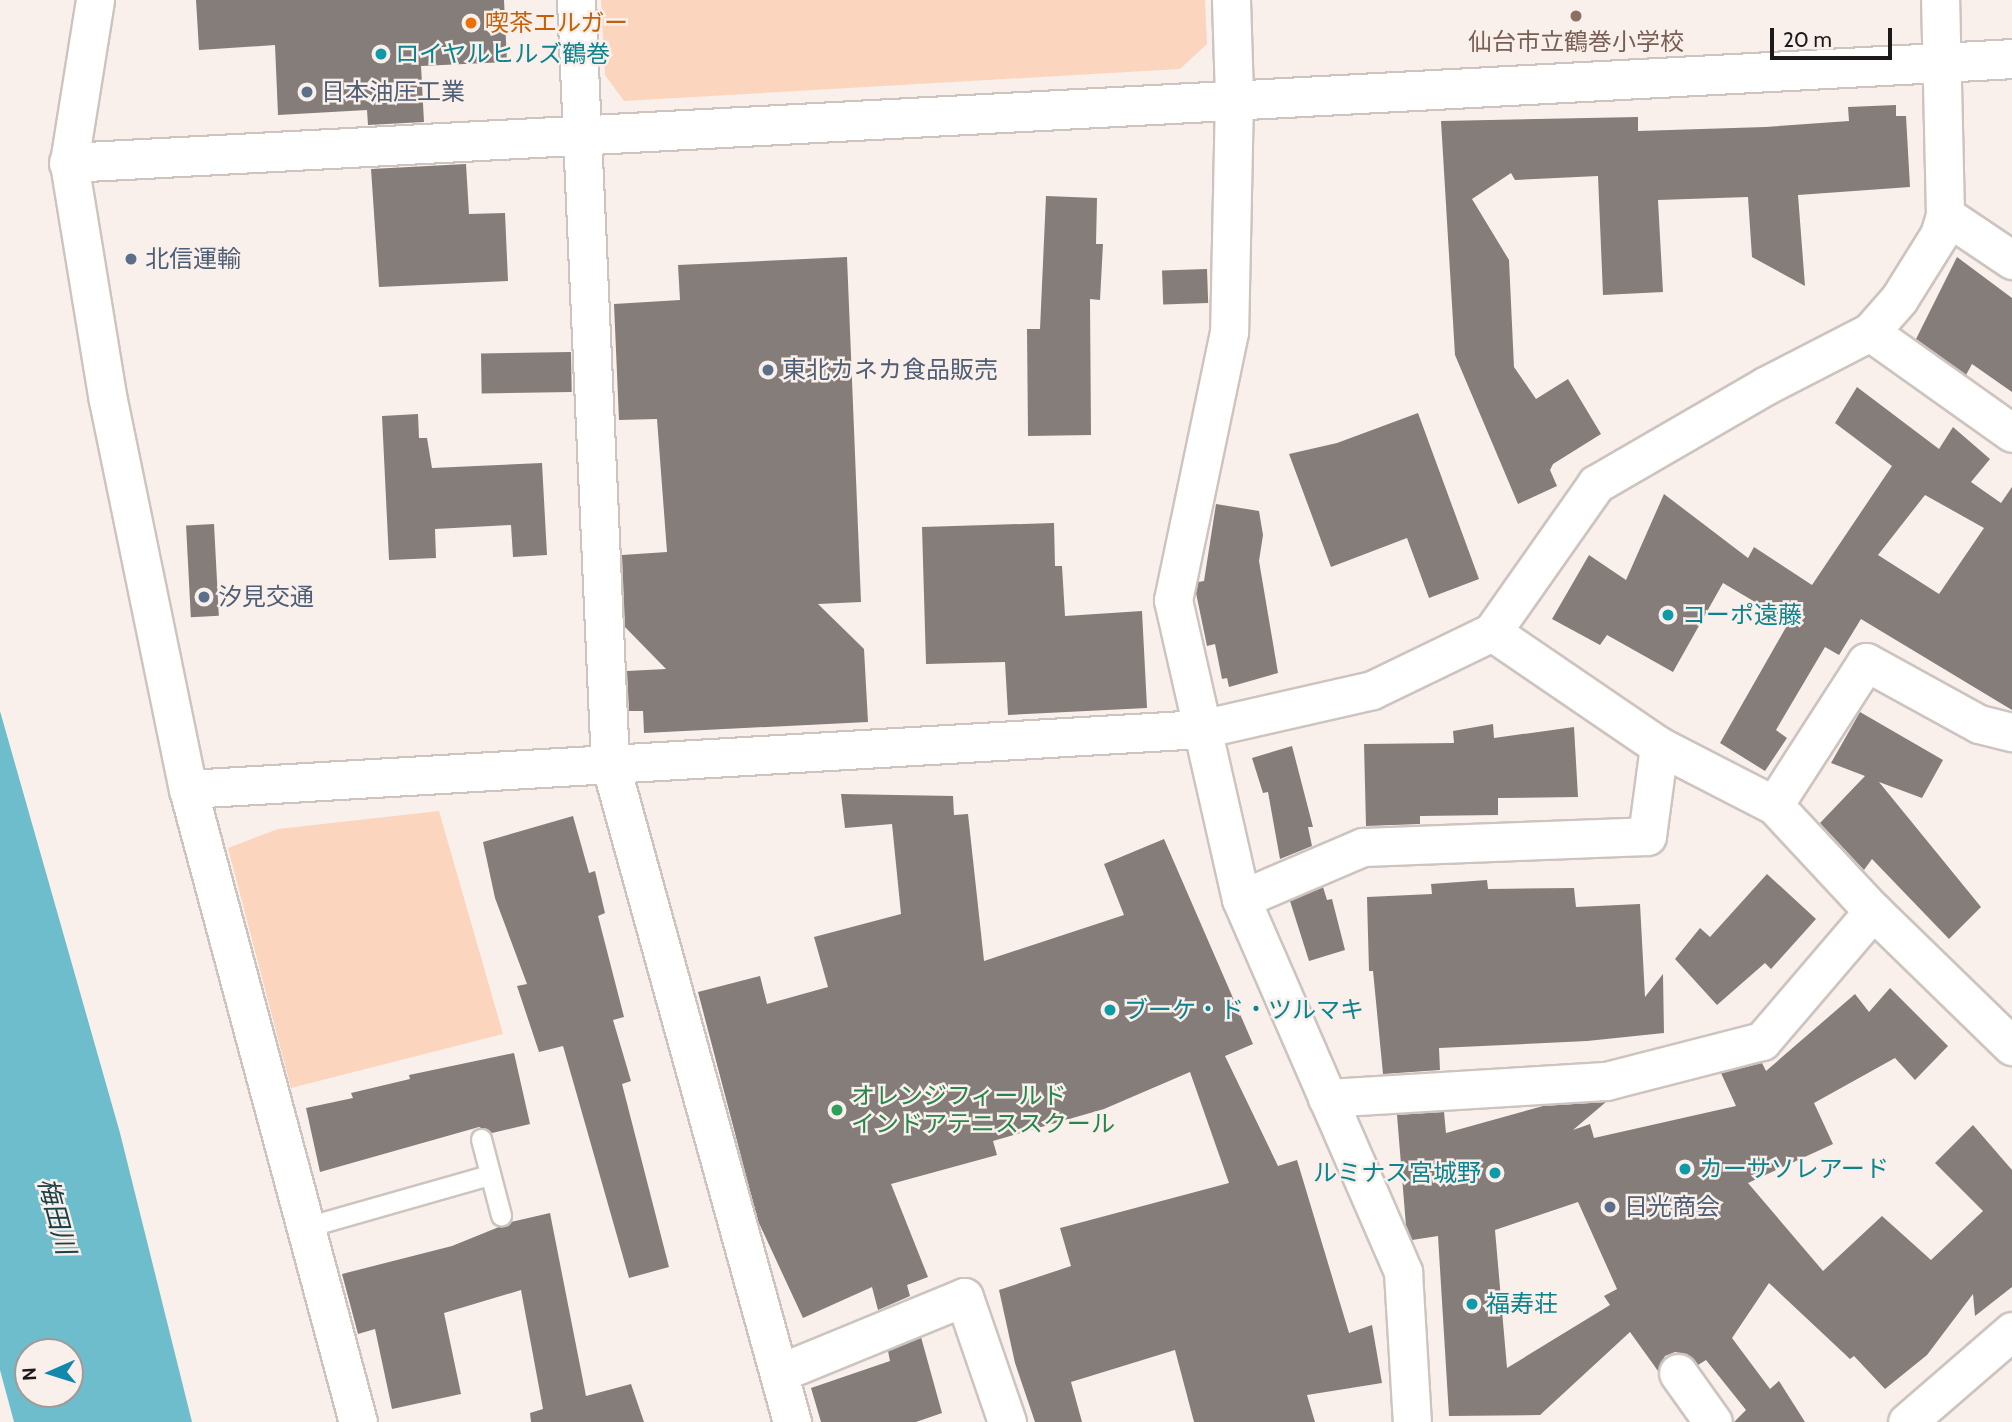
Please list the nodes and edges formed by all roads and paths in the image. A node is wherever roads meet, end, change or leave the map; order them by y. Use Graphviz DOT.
graph roads {
  1 [pos="96,0"];
  2 [pos="576,0"];
  3 [pos="1231,0"];
  4 [pos="1940,0"];
  5 [pos="2012,59"];
  6 [pos="1944,62"];
  7 [pos="1234,98"];
  8 [pos="583,134"];
  9 [pos="69,163"];
  10 [pos="1945,215"];
  11 [pos="2012,260"];
  12 [pos="1870,332"];
  13 [pos="2012,433"];
  14 [pos="1492,632"];
  15 [pos="1202,729"];
  16 [pos="2012,732"];
  17 [pos="1659,746"];
  18 [pos="610,763"];
  19 [pos="188,789"];
  20 [pos="1774,805"];
  21 [pos="1241,899"];
  22 [pos="1873,911"];
  23 [pos="2012,1045"];
  24 [pos="1327,1098"];
  25 [pos="481,1139"];
  26 [pos="489,1175"];
  27 [pos="501,1215"];
  28 [pos="303,1228"];
  29 [pos="2012,1331"];
  30 [pos="779,1373"];
  31 [pos="1678,1373"];
  32 [pos="358,1422"];
  33 [pos="792,1422"];
  34 [pos="1007,1422"];
  35 [pos="1412,1422"];
  36 [pos="1713,1422"];
  37 [pos="1907,1422"];
  1 -- 9 [label="street"];
  2 -- 8 [label="street"];
  3 -- 7 [label="street"];
  4 -- 6 [label="street"];
  5 -- 6 [label="street"];
  6 -- 7 [label="street"];
  6 -- 10 [label="street"];
  7 -- 8 [label="street"];
  7 -- 15 [label="street"];
  8 -- 9 [label="street"];
  8 -- 18 [label="street"];
  9 -- 19 [label="street"];
  10 -- 11 [label="street"];
  10 -- 12 [label="street"];
  12 -- 13 [label="street"];
  12 -- 14 [label="street"];
  14 -- 15 [label="street"];
  14 -- 17 [label="street"];
  15 -- 18 [label="street"];
  15 -- 21 [label="street"];
  16 -- 20 [label="street"];
  17 -- 20 [label="street"];
  17 -- 21 [label="street"];
  18 -- 19 [label="street"];
  18 -- 30 [label="street"];
  19 -- 28 [label="street"];
  20 -- 22 [label="street"];
  21 -- 24 [label="street"];
  22 -- 23 [label="street"];
  22 -- 24 [label="street"];
  24 -- 35 [label="street"];
  25 -- 26 [label="lane"];
  26 -- 27 [label="lane"];
  26 -- 28 [label="lane"];
  28 -- 32 [label="street"];
  29 -- 37 [label="street"];
  30 -- 33 [label="street"];
  30 -- 34 [label="street"];
  31 -- 36 [label="street"];
}
